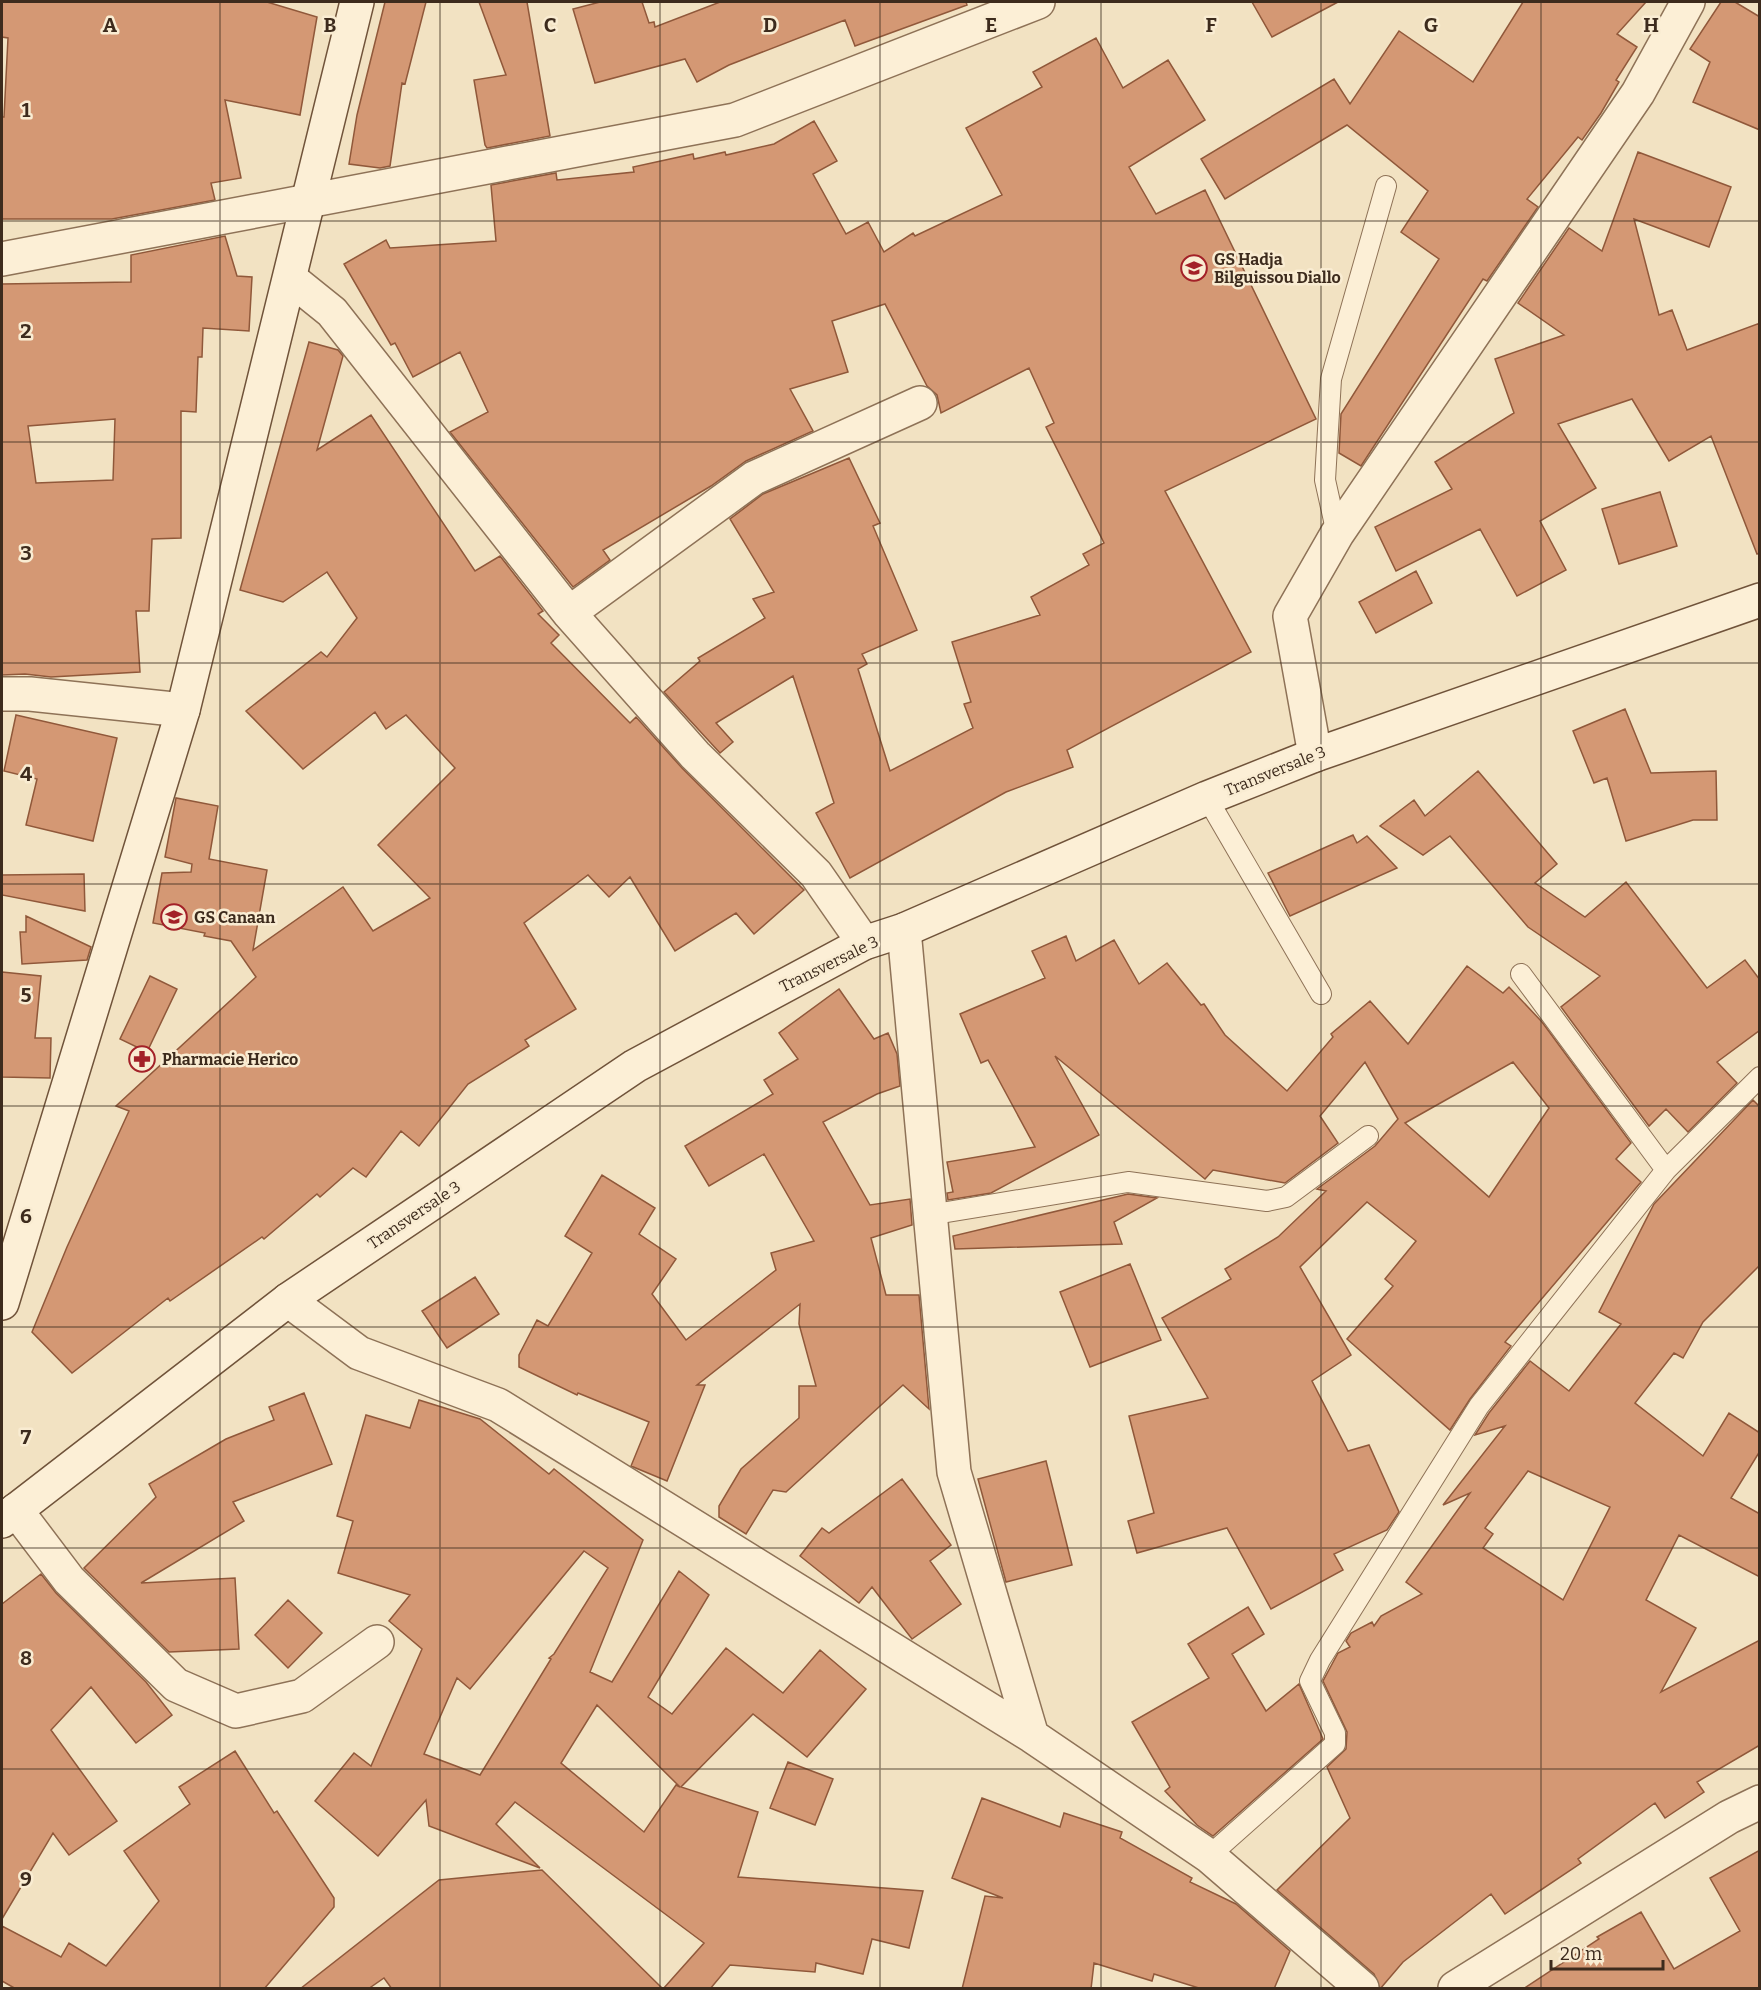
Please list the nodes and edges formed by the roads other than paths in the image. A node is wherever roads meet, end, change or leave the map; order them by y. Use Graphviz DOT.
graph roads {
  1 [pos="357,2"];
  2 [pos="1038,2"];
  3 [pos="1688,2"];
  4 [pos="1386,186"];
  5 [pos="308,202"];
  6 [pos="2,258"];
  7 [pos="291,279"];
  8 [pos="920,403"];
  9 [pos="1337,534"];
  10 [pos="1760,600"];
  11 [pos="569,613"];
  12 [pos="2,694"];
  13 [pos="183,710"];
  14 [pos="1316,755"];
  15 [pos="1207,798"];
  16 [pos="904,930"];
  17 [pos="864,944"];
  18 [pos="1521,974"];
  19 [pos="1321,994"];
  20 [pos="1760,1077"];
  21 [pos="1368,1136"];
  22 [pos="1666,1170"];
  23 [pos="929,1215"];
  24 [pos="288,1300"];
  25 [pos="2,1303"];
  26 [pos="9,1515"];
  27 [pos="377,1642"];
  28 [pos="1032,1736"];
  29 [pos="1760,1802"];
  30 [pos="1209,1856"];
  31 [pos="1362,1989"];
  32 [pos="1455,1989"];
  1 -- 5 [label="street"];
  2 -- 5 [label="street"];
  3 -- 9 [label="street"];
  4 -- 9 [label="lane"];
  5 -- 6 [label="street"];
  5 -- 7 [label="street"];
  7 -- 11 [label="street"];
  7 -- 13 [label="street"];
  8 -- 11 [label="street"];
  9 -- 14 [label="street"];
  10 -- 14 [label="street, Transversale 3"];
  11 -- 17 [label="street"];
  12 -- 13 [label="street"];
  13 -- 25 [label="street"];
  14 -- 15 [label="street, Transversale 3"];
  15 -- 16 [label="street, Transversale 3"];
  15 -- 19 [label="lane"];
  16 -- 17 [label="street, Transversale 3"];
  16 -- 23 [label="street"];
  17 -- 24 [label="street, Transversale 3"];
  18 -- 22 [label="lane"];
  20 -- 22 [label="lane"];
  21 -- 23 [label="lane"];
  22 -- 30 [label="lane"];
  23 -- 28 [label="street"];
  24 -- 26 [label="street, Transversale 3"];
  24 -- 28 [label="street"];
  26 -- 27 [label="street"];
  28 -- 30 [label="street"];
  29 -- 32 [label="street"];
  30 -- 31 [label="street"];
}
